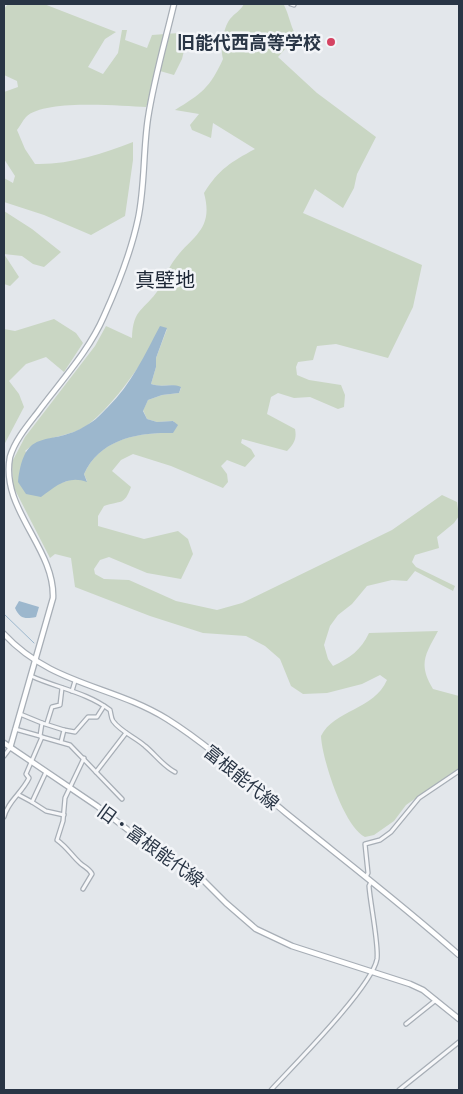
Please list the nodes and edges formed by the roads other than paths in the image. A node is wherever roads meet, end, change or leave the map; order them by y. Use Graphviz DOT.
graph roads {
  1 [pos="174,4"];
  2 [pos="4,634"];
  3 [pos="36,662"];
  4 [pos="31,676"];
  5 [pos="74,681"];
  6 [pos="62,688"];
  7 [pos="72,691"];
  8 [pos="104,706"];
  9 [pos="20,714"];
  10 [pos="42,723"];
  11 [pos="47,723"];
  12 [pos="16,729"];
  13 [pos="64,730"];
  14 [pos="126,733"];
  15 [pos="41,736"];
  16 [pos="61,742"];
  17 [pos="4,743"];
  18 [pos="10,748"];
  19 [pos="4,756"];
  20 [pos="84,758"];
  21 [pos="32,762"];
  22 [pos="459,770"];
  23 [pos="46,772"];
  24 [pos="96,772"];
  25 [pos="175,772"];
  26 [pos="68,787"];
  27 [pos="19,795"];
  28 [pos="122,799"];
  29 [pos="32,802"];
  30 [pos="64,815"];
  31 [pos="4,817"];
  32 [pos="366,878"];
  33 [pos="371,882"];
  34 [pos="84,889"];
  35 [pos="459,954"];
  36 [pos="371,972"];
  37 [pos="436,1000"];
  38 [pos="459,1019"];
  39 [pos="406,1024"];
  40 [pos="459,1042"];
  41 [pos="271,1090"];
  42 [pos="399,1090"];
  1 -- 3 [label="street"];
  2 -- 3 [label="street, 富根能代線"];
  3 -- 4 [label="street"];
  3 -- 5 [label="street, 富根能代線"];
  4 -- 6 [label="street"];
  4 -- 9 [label="street"];
  5 -- 7 [label="street"];
  5 -- 32 [label="street, 富根能代線"];
  6 -- 7 [label="street"];
  6 -- 11 [label="street"];
  7 -- 8 [label="street"];
  8 -- 13 [label="street"];
  8 -- 14 [label="street"];
  9 -- 10 [label="street"];
  9 -- 12 [label="street"];
  10 -- 11 [label="street"];
  10 -- 15 [label="street"];
  11 -- 13 [label="street"];
  12 -- 15 [label="street"];
  12 -- 18 [label="street"];
  13 -- 16 [label="street"];
  14 -- 24 [label="street"];
  14 -- 25 [label="street"];
  15 -- 16 [label="street"];
  15 -- 21 [label="street"];
  16 -- 20 [label="street"];
  17 -- 18 [label="street, 旧・富根能代線"];
  18 -- 19 [label="street"];
  18 -- 21 [label="street, 旧・富根能代線"];
  20 -- 24 [label="street"];
  20 -- 26 [label="street"];
  21 -- 23 [label="street, 旧・富根能代線"];
  21 -- 27 [label="street"];
  22 -- 32 [label="street"];
  23 -- 26 [label="street, 旧・富根能代線"];
  23 -- 29 [label="street"];
  24 -- 28 [label="street"];
  26 -- 30 [label="street"];
  26 -- 36 [label="street, 旧・富根能代線"];
  27 -- 29 [label="street"];
  27 -- 31 [label="street"];
  29 -- 30 [label="street"];
  30 -- 34 [label="street"];
  32 -- 33 [label="street, 富根能代線"];
  33 -- 35 [label="street, 富根能代線"];
  33 -- 36 [label="street"];
  36 -- 37 [label="street, 旧・富根能代線"];
  36 -- 41 [label="street"];
  37 -- 38 [label="street, 旧・富根能代線"];
  37 -- 39 [label="street"];
  40 -- 42 [label="street"];
}
